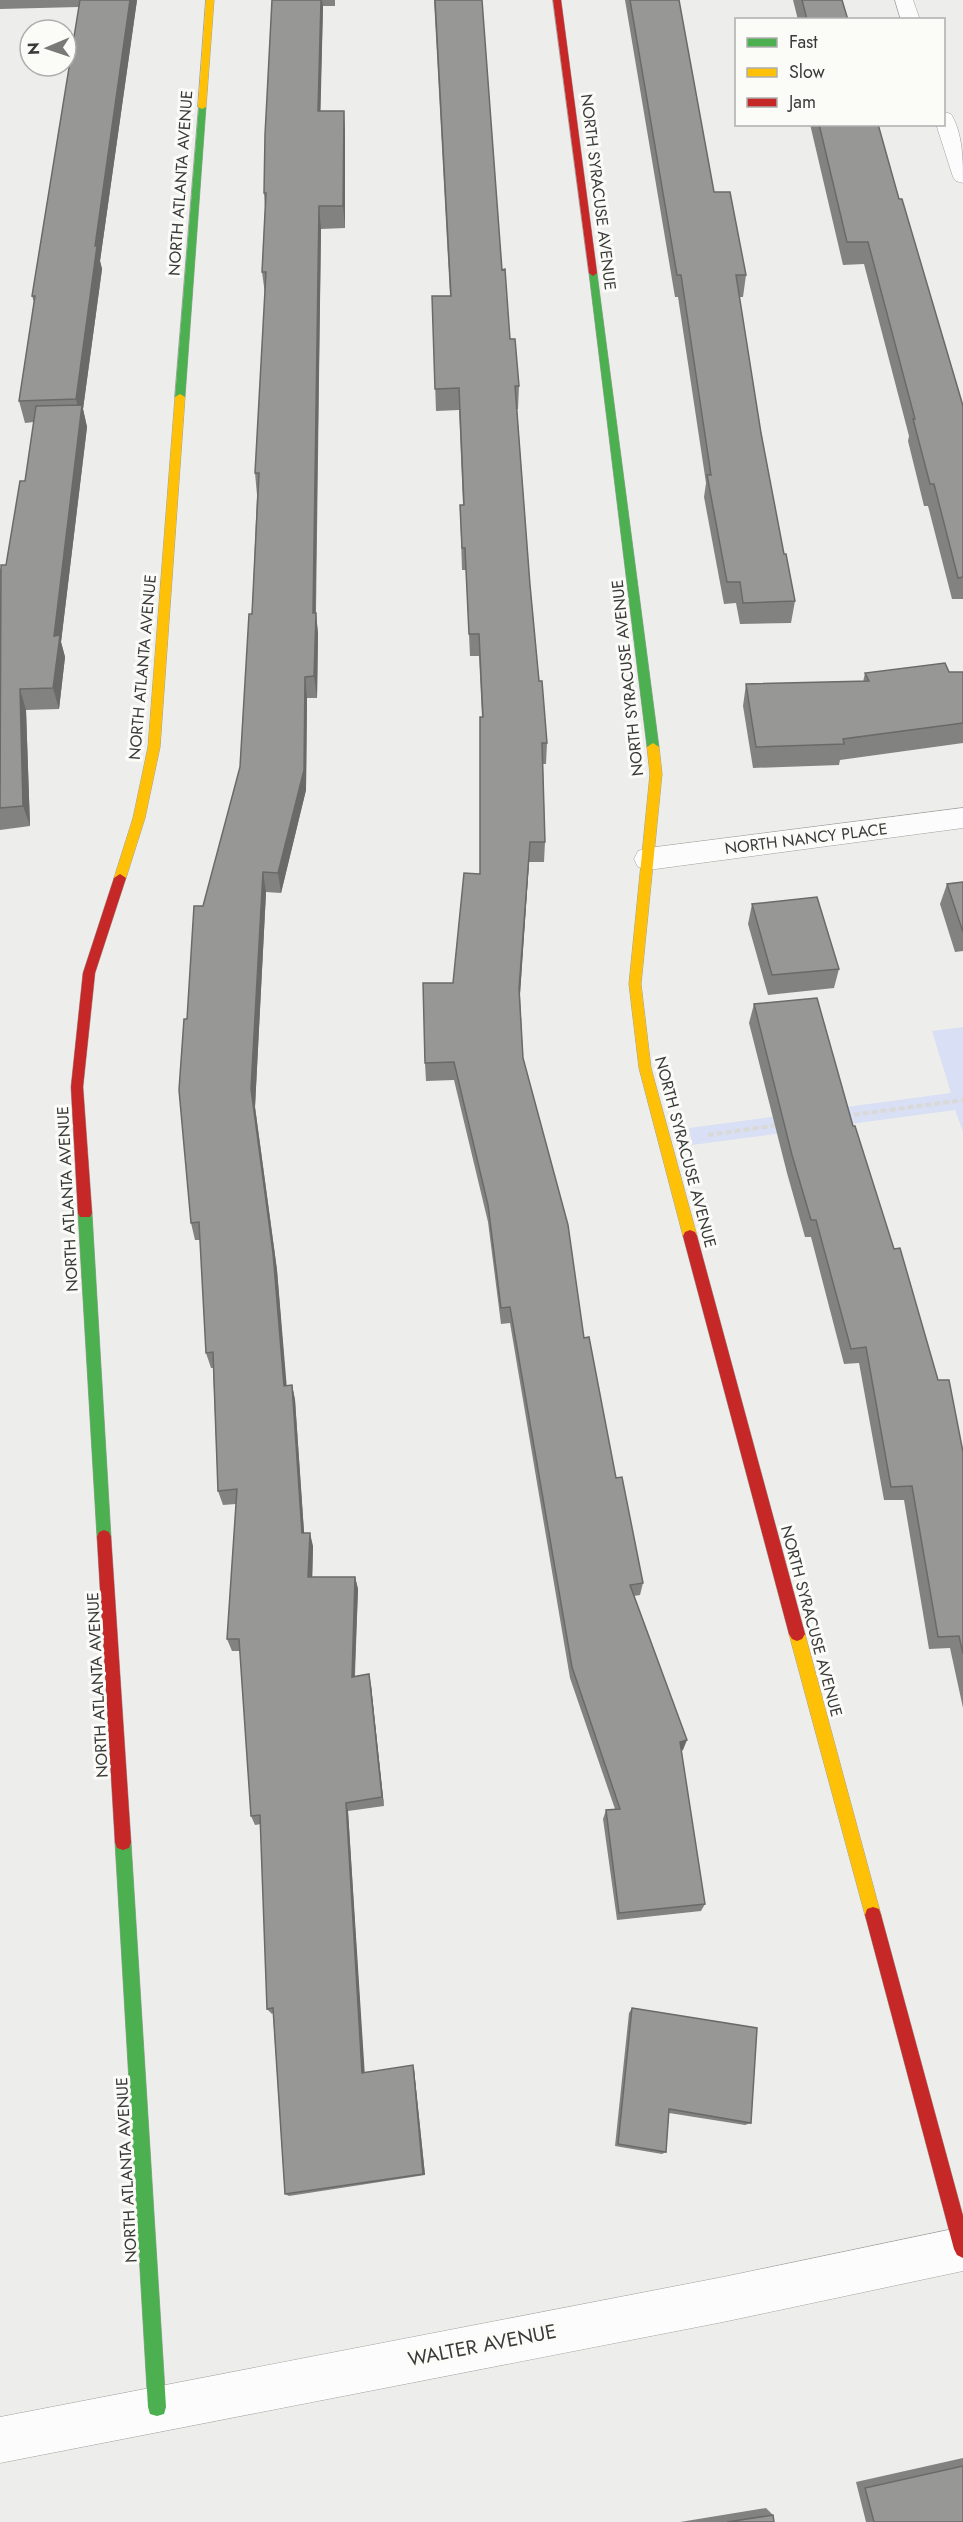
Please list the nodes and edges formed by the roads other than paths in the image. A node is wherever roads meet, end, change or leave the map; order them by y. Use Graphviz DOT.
graph roads {
  1 [pos="210,0"];
  2 [pos="557,0"];
  3 [pos="904,0"];
  4 [pos="909,18"];
  5 [pos="945,121"];
  6 [pos="963,177"];
  7 [pos="963,818"];
  8 [pos="648,858"];
  9 [pos="963,2249"];
  10 [pos="157,2407"];
  11 [pos="0,2440"];
  1 -- 10 [label="street, NORTH ATLANTA AVENUE"];
  2 -- 8 [label="street, NORTH SYRACUSE AVENUE"];
  3 -- 4 [label="street"];
  5 -- 6 [label="street"];
  7 -- 8 [label="street, NORTH NANCY PLACE"];
  8 -- 9 [label="street, NORTH SYRACUSE AVENUE"];
  9 -- 10 [label="street, WALTER AVENUE"];
  10 -- 11 [label="street, WALTER AVENUE"];
}
